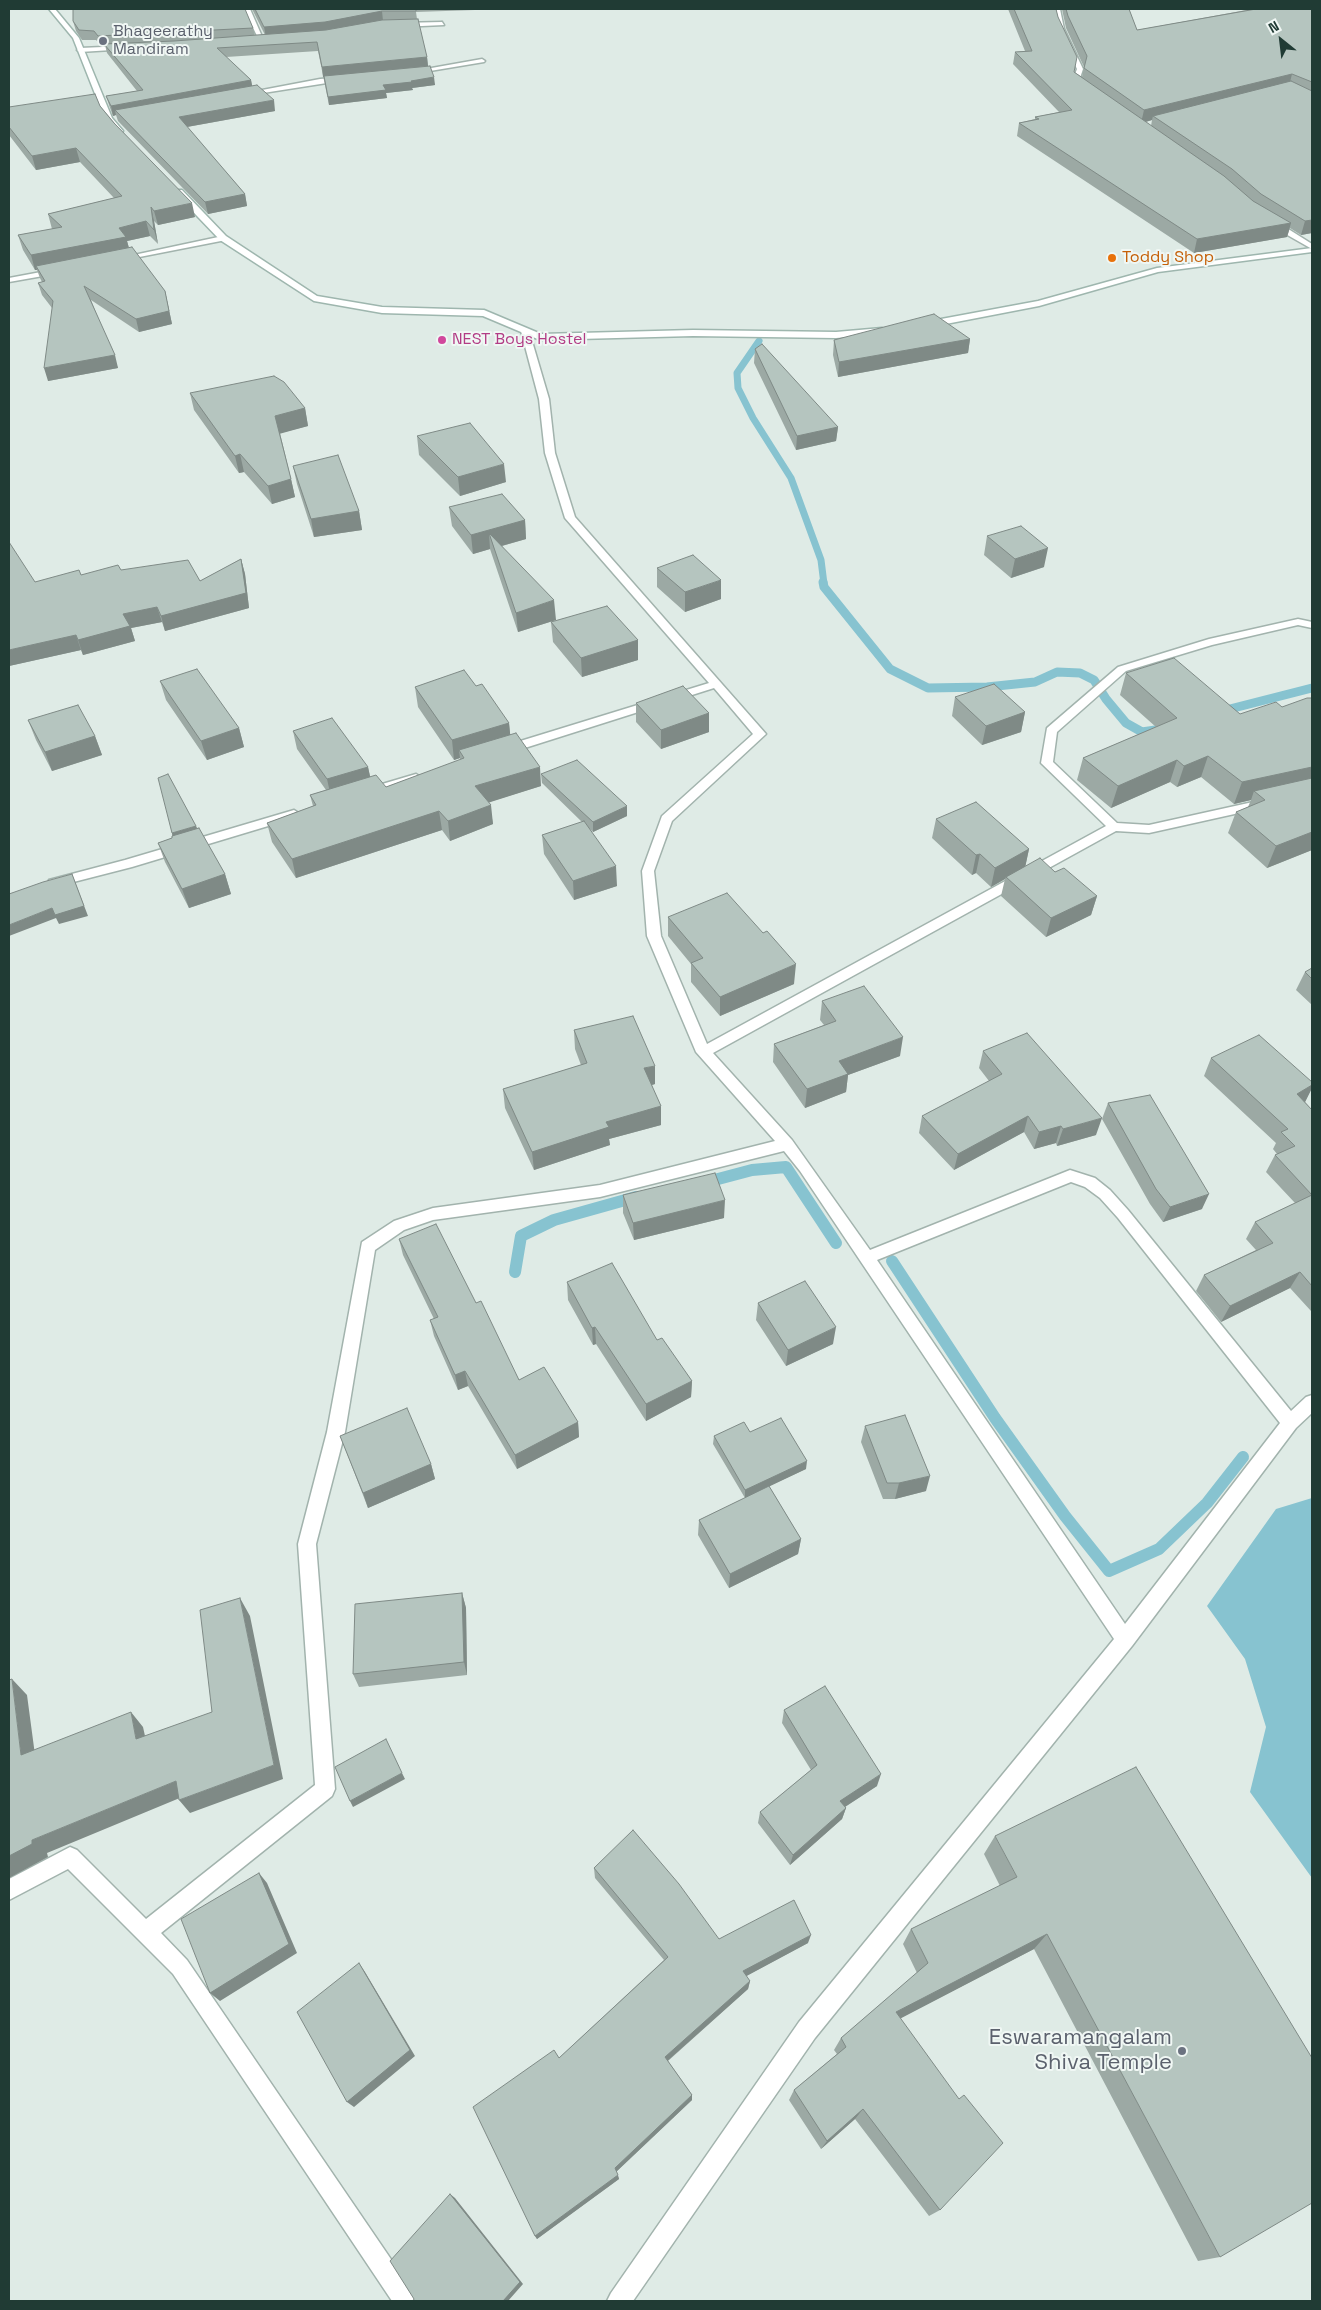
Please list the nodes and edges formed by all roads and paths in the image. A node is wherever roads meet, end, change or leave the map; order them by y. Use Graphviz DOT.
graph roads {
  1 [pos="52,9"];
  2 [pos="247,9"];
  3 [pos="1057,9"];
  4 [pos="442,24"];
  5 [pos="393,25"];
  6 [pos="272,39"];
  7 [pos="262,40"];
  8 [pos="253,41"];
  9 [pos="134,48"];
  10 [pos="80,50"];
  11 [pos="482,61"];
  12 [pos="402,73"];
  13 [pos="355,78"];
  14 [pos="1092,94"];
  15 [pos="240,95"];
  16 [pos="119,117"];
  17 [pos="109,119"];
  18 [pos="129,141"];
  19 [pos="169,183"];
  20 [pos="1262,216"];
  21 [pos="223,238"];
  22 [pos="1312,248"];
  23 [pos="106,261"];
  24 [pos="67,269"];
  25 [pos="9,280"];
  26 [pos="920,326"];
  27 [pos="892,330"];
  28 [pos="525,331"];
  29 [pos="1312,625"];
  30 [pos="716,684"];
  31 [pos="497,752"];
  32 [pos="431,773"];
  33 [pos="355,796"];
  34 [pos="1276,801"];
  35 [pos="308,810"];
  36 [pos="1114,827"];
  37 [pos="45,885"];
  38 [pos="703,1052"];
  39 [pos="787,1144"];
  40 [pos="866,1258"];
  41 [pos="1312,1402"];
  42 [pos="1290,1423"];
  43 [pos="1125,1640"];
  44 [pos="9,1890"];
  45 [pos="146,1933"];
  46 [pos="406,2301"];
  47 [pos="619,2301"];
  1 -- 10 [label="street"];
  2 -- 7 [label="street"];
  3 -- 14 [label="street"];
  4 -- 5 [label="street"];
  6 -- 7 [label="street"];
  7 -- 8 [label="street"];
  9 -- 10 [label="street"];
  10 -- 17 [label="street"];
  11 -- 12 [label="street"];
  13 -- 15 [label="street"];
  16 -- 17 [label="street"];
  17 -- 18 [label="street"];
  19 -- 21 [label="street"];
  20 -- 22 [label="street"];
  21 -- 23 [label="street"];
  21 -- 28 [label="street"];
  22 -- 26 [label="street"];
  24 -- 25 [label="street"];
  27 -- 28 [label="street"];
  28 -- 30 [label="street"];
  29 -- 36 [label="street"];
  30 -- 31 [label="street"];
  30 -- 38 [label="street"];
  32 -- 33 [label="street"];
  34 -- 36 [label="street"];
  35 -- 37 [label="street"];
  36 -- 38 [label="street"];
  38 -- 39 [label="street"];
  39 -- 40 [label="street"];
  39 -- 45 [label="street"];
  40 -- 42 [label="street"];
  40 -- 43 [label="street"];
  41 -- 42 [label="street"];
  42 -- 43 [label="street"];
  43 -- 47 [label="street"];
  44 -- 45 [label="street"];
  45 -- 46 [label="street"];
}
